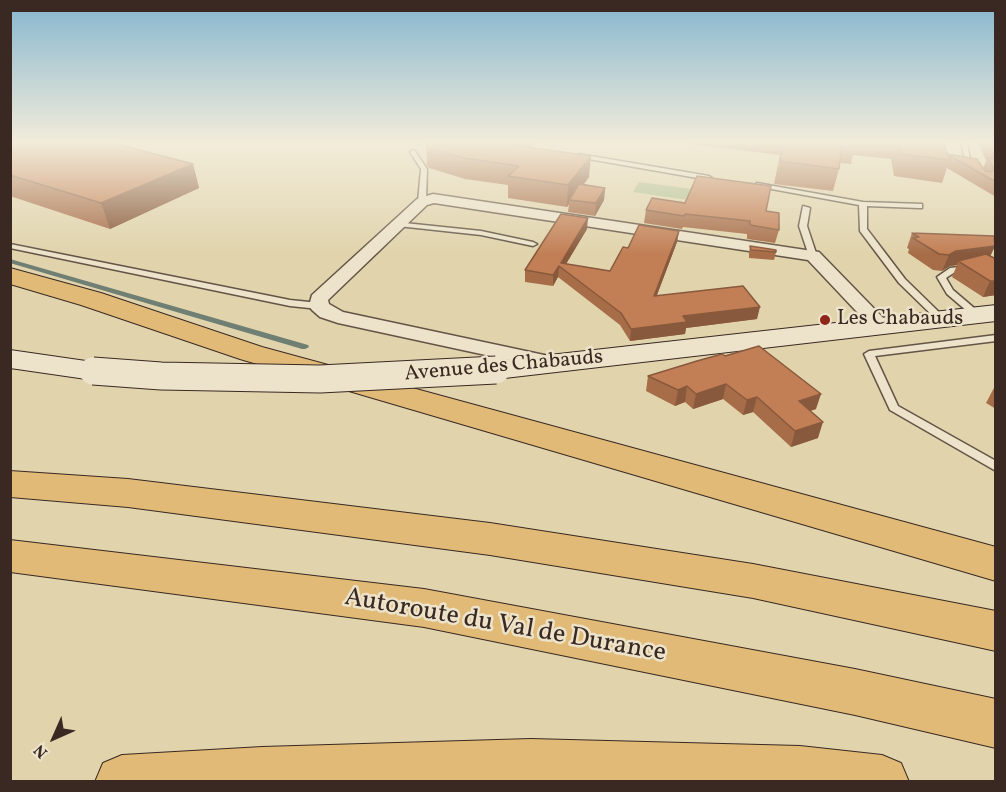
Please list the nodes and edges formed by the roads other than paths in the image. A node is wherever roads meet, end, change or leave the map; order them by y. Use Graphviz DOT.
graph roads {
  1 [pos="423,180"];
  2 [pos="748,184"];
  3 [pos="422,202"];
  4 [pos="863,204"];
  5 [pos="919,206"];
  6 [pos="806,208"];
  7 [pos="398,224"];
  8 [pos="533,244"];
  9 [pos="10,246"];
  10 [pos="813,256"];
  11 [pos="974,267"];
  12 [pos="10,276"];
  13 [pos="10,295"];
  14 [pos="319,306"];
  15 [pos="986,314"];
  16 [pos="941,320"];
  17 [pos="880,326"];
  18 [pos="996,338"];
  19 [pos="251,352"];
  20 [pos="10,359"];
  21 [pos="555,364"];
  22 [pos="996,467"];
  23 [pos="10,484"];
  24 [pos="10,556"];
  25 [pos="996,564"];
  26 [pos="996,632"];
  27 [pos="996,724"];
  28 [pos="122,782"];
  29 [pos="882,782"];
  1 -- 3 [label="lane"];
  2 -- 4 [label="lane"];
  3 -- 7 [label="street"];
  3 -- 10 [label="street"];
  4 -- 5 [label="lane"];
  4 -- 16 [label="lane"];
  6 -- 10 [label="lane"];
  7 -- 8 [label="lane"];
  7 -- 14 [label="street"];
  9 -- 14 [label="lane"];
  10 -- 17 [label="street"];
  11 -- 15 [label="lane"];
  12 -- 19 [label="highway"];
  13 -- 19 [label="highway"];
  14 -- 21 [label="street"];
  15 -- 16 [label="main road, Avenue des Chabauds"];
  16 -- 17 [label="main road, Avenue des Chabauds"];
  17 -- 21 [label="main road, Avenue des Chabauds"];
  18 -- 22 [label="lane"];
  19 -- 25 [label="highway"];
  20 -- 21 [label="main road, Avenue des Chabauds, bridge"];
  23 -- 26 [label="highway"];
  24 -- 27 [label="highway, Autoroute du Val de Durance"];
  28 -- 29 [label="highway"];
}
